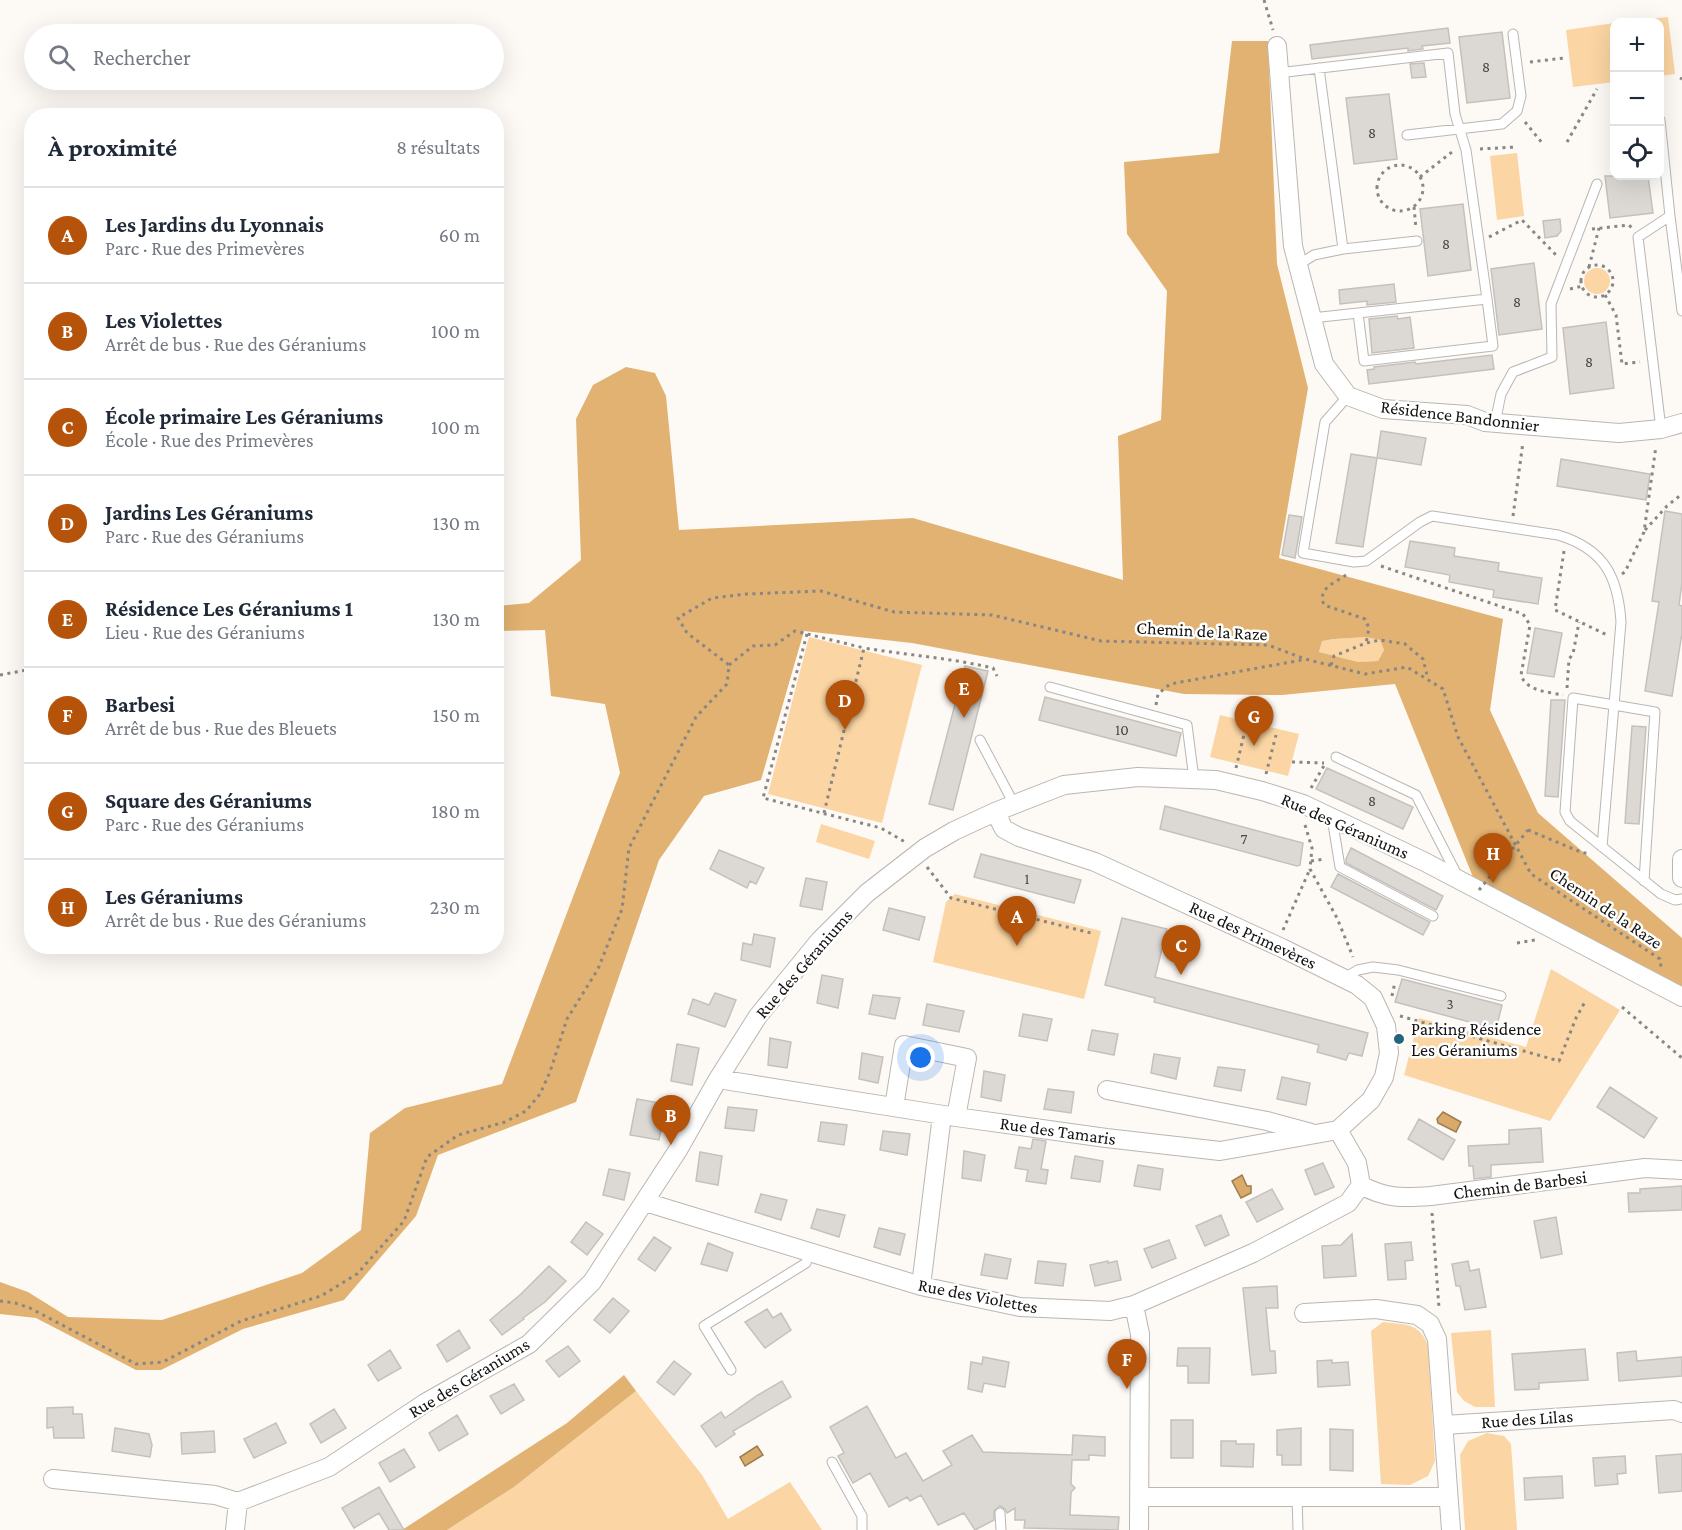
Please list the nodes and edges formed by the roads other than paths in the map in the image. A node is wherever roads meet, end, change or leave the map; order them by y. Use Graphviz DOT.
graph roads {
  1 [pos="1513,34"];
  2 [pos="1277,46"];
  3 [pos="1319,68"];
  4 [pos="1278,73"];
  5 [pos="1660,126"];
  6 [pos="1460,130"];
  7 [pos="1407,135"];
  8 [pos="1597,184"];
  9 [pos="1671,216"];
  10 [pos="1417,242"];
  11 [pos="1343,249"];
  12 [pos="1298,265"];
  13 [pos="1487,299"];
  14 [pos="1682,311"];
  15 [pos="1358,313"];
  16 [pos="1312,318"];
  17 [pos="1348,396"];
  18 [pos="1495,423"];
  19 [pos="1682,423"];
  20 [pos="1653,430"];
  21 [pos="1050,687"];
  22 [pos="1612,705"];
  23 [pos="980,740"];
  24 [pos="1336,757"];
  25 [pos="1194,779"];
  26 [pos="1014,804"];
  27 [pos="995,812"];
  28 [pos="1332,818"];
  29 [pos="1604,849"];
  30 [pos="1682,858"];
  31 [pos="1682,878"];
  32 [pos="1459,880"];
  33 [pos="1644,881"];
  34 [pos="1682,899"];
  35 [pos="1433,916"];
  36 [pos="1351,974"];
  37 [pos="1501,996"];
  38 [pos="1682,997"];
  39 [pos="718,1079"];
  40 [pos="1107,1090"];
  41 [pos="894,1107"];
  42 [pos="949,1116"];
  43 [pos="1338,1130"];
  44 [pos="1315,1134"];
  45 [pos="1682,1170"];
  46 [pos="1361,1185"];
  47 [pos="645,1202"];
  48 [pos="809,1253"];
  49 [pos="921,1286"];
  50 [pos="1134,1305"];
  51 [pos="1304,1313"];
  52 [pos="730,1370"];
  53 [pos="1682,1413"];
  54 [pos="1444,1425"];
  55 [pos="832,1462"];
  56 [pos="53,1479"];
  57 [pos="1139,1497"];
  58 [pos="1297,1497"];
  59 [pos="1448,1497"];
  60 [pos="238,1502"];
  61 [pos="1000,1513"];
  62 [pos="235,1530"];
  63 [pos="862,1530"];
  64 [pos="1000,1530"];
  65 [pos="1139,1530"];
  66 [pos="1298,1530"];
  67 [pos="1451,1530"];
  1 -- 6 [label="lane"];
  2 -- 4 [label="street"];
  3 -- 4 [label="lane"];
  3 -- 6 [label="lane"];
  3 -- 11 [label="lane"];
  4 -- 12 [label="street"];
  5 -- 9 [label="lane"];
  6 -- 7 [label="lane"];
  6 -- 13 [label="lane"];
  8 -- 18 [label="lane"];
  9 -- 14 [label="lane"];
  9 -- 20 [label="lane"];
  10 -- 11 [label="lane"];
  11 -- 12 [label="lane"];
  12 -- 16 [label="street"];
  13 -- 15 [label="lane"];
  13 -- 15 [label="lane"];
  15 -- 16 [label="lane"];
  16 -- 17 [label="street"];
  17 -- 18 [label="street, Résidence Bandonnier"];
  17 -- 22 [label="lane"];
  18 -- 20 [label="street, Résidence Bandonnier"];
  19 -- 20 [label="street, Résidence Bandonnier"];
  21 -- 25 [label="lane"];
  22 -- 29 [label="lane"];
  22 -- 29 [label="lane"];
  22 -- 33 [label="lane"];
  23 -- 26 [label="lane"];
  24 -- 32 [label="lane"];
  25 -- 26 [label="street, Rue des Géraniums"];
  25 -- 28 [label="street, Rue des Géraniums"];
  26 -- 27 [label="street, Rue des Géraniums"];
  27 -- 36 [label="street, Rue des Primevères"];
  27 -- 39 [label="street, Rue des Géraniums"];
  28 -- 32 [label="street, Rue des Géraniums"];
  28 -- 35 [label="lane"];
  29 -- 33 [label="lane"];
  30 -- 31 [label="street"];
  32 -- 38 [label="street, Rue des Géraniums"];
  33 -- 34 [label="lane"];
  36 -- 37 [label="lane"];
  36 -- 43 [label="street, Rue des Primevères"];
  39 -- 41 [label="street, Rue des Tamaris"];
  39 -- 47 [label="street, Rue des Géraniums"];
  40 -- 44 [label="street"];
  41 -- 42 [label="street, Rue des Tamaris"];
  41 -- 42 [label="street"];
  42 -- 44 [label="street, Rue des Tamaris"];
  42 -- 49 [label="street"];
  43 -- 44 [label="street, Rue des Tamaris"];
  43 -- 46 [label="street"];
  45 -- 46 [label="street, Chemin de Barbesi"];
  46 -- 50 [label="street, Rue des Violettes"];
  47 -- 48 [label="street, Rue des Violettes"];
  47 -- 60 [label="street, Rue des Géraniums"];
  48 -- 49 [label="street, Rue des Violettes"];
  48 -- 52 [label="lane"];
  49 -- 50 [label="street, Rue des Violettes"];
  50 -- 57 [label="street"];
  51 -- 54 [label="street"];
  53 -- 54 [label="street, Rue des Lilas"];
  54 -- 59 [label="street"];
  55 -- 63 [label="lane"];
  56 -- 60 [label="street"];
  57 -- 58 [label="street"];
  57 -- 65 [label="street"];
  58 -- 59 [label="street"];
  58 -- 66 [label="lane"];
  59 -- 67 [label="street"];
  60 -- 62 [label="street"];
  61 -- 64 [label="lane"];
}
